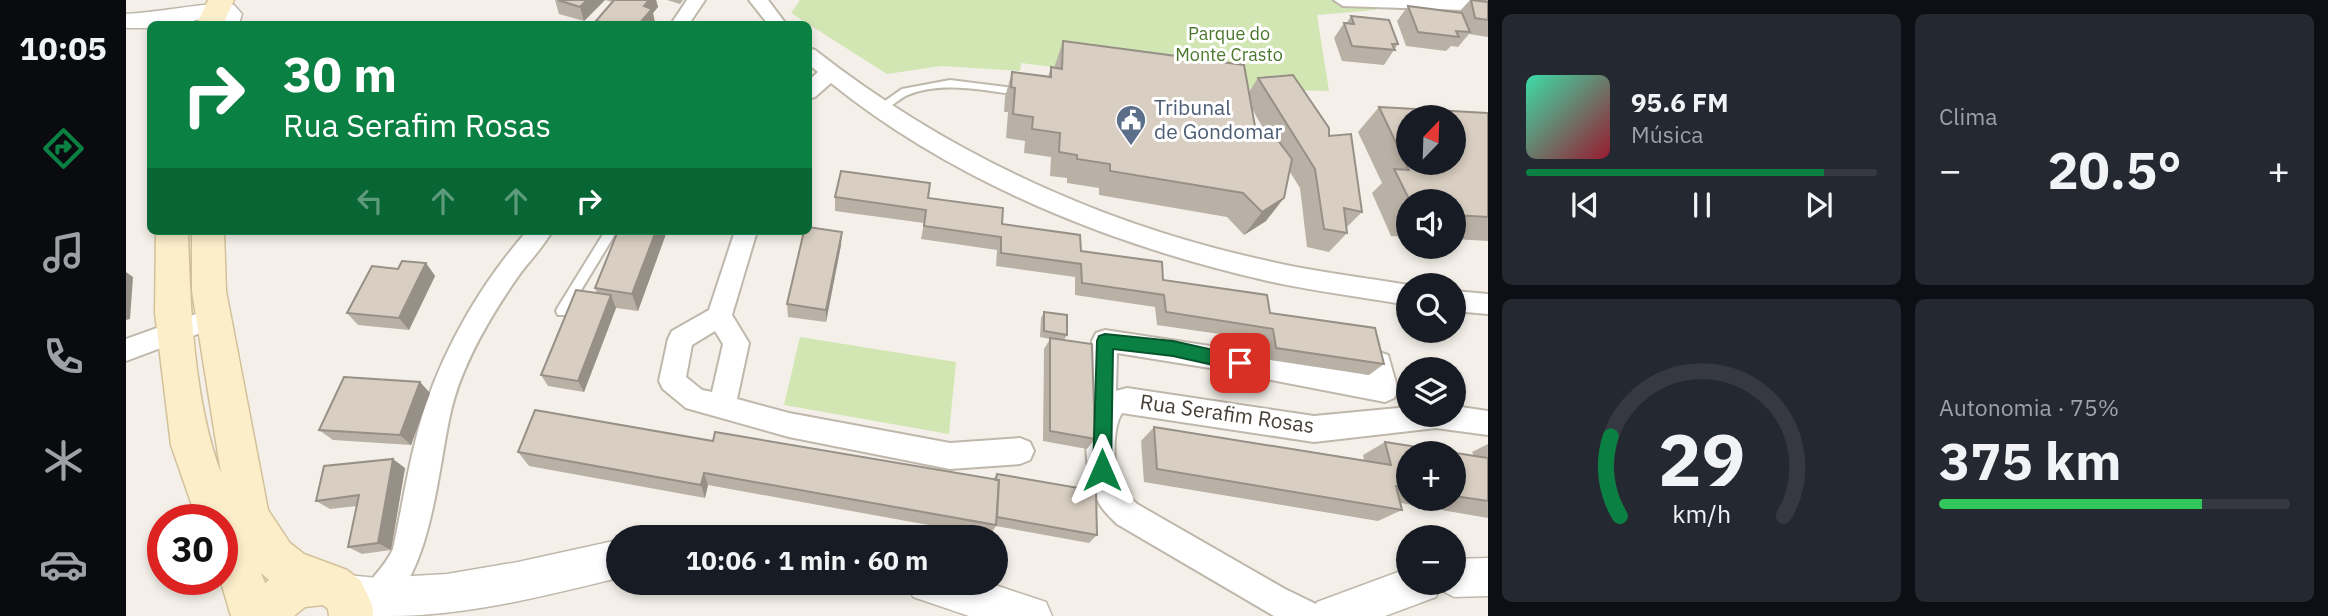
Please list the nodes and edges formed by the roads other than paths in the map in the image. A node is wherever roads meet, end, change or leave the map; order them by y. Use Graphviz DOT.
graph roads {
  1 [pos="245,0"];
  2 [pos="696,0"];
  3 [pos="758,0"];
  4 [pos="1343,0"];
  5 [pos="1488,8"];
  6 [pos="207,16"];
  7 [pos="682,21"];
  8 [pos="775,21"];
  9 [pos="126,22"];
  10 [pos="812,57"];
  11 [pos="830,73"];
  12 [pos="812,89"];
  13 [pos="1034,94"];
  14 [pos="880,108"];
  15 [pos="172,235"];
  16 [pos="208,235"];
  17 [pos="537,235"];
  18 [pos="609,235"];
  19 [pos="745,235"];
  20 [pos="1396,293"];
  21 [pos="1466,302"];
  22 [pos="1488,304"];
  23 [pos="562,311"];
  24 [pos="719,316"];
  25 [pos="213,318"];
  26 [pos="176,332"];
  27 [pos="126,350"];
  28 [pos="1379,363"];
  29 [pos="722,407"];
  30 [pos="1101,421"];
  31 [pos="1488,423"];
  32 [pos="1020,451"];
  33 [pos="212,504"];
  34 [pos="606,562"];
  35 [pos="238,571"];
  36 [pos="1488,577"];
  37 [pos="1466,578"];
  38 [pos="1396,592"];
  39 [pos="965,595"];
  40 [pos="356,601"];
  41 [pos="253,616"];
  42 [pos="264,616"];
  43 [pos="1032,616"];
  44 [pos="1307,616"];
  45 [pos="1331,616"];
  1 -- 6 [label="main road"];
  2 -- 7 [label="street"];
  3 -- 8 [label="street"];
  4 -- 5 [label="street"];
  6 -- 9 [label="street"];
  10 -- 11 [label="street"];
  11 -- 12 [label="street"];
  11 -- 14 [label="street"];
  13 -- 14 [label="lane"];
  14 -- 20 [label="street"];
  15 -- 26 [label="main road"];
  16 -- 25 [label="main road"];
  17 -- 40 [label="street"];
  18 -- 23 [label="lane"];
  19 -- 24 [label="street"];
  21 -- 22 [label="street"];
  24 -- 29 [label="street"];
  24 -- 29 [label="street"];
  25 -- 26 [label="street"];
  25 -- 40 [label="main road"];
  26 -- 27 [label="street"];
  26 -- 33 [label="main road"];
  28 -- 30 [label="street"];
  29 -- 32 [label="street"];
  30 -- 31 [label="street, Rua Serafim Rosas"];
  30 -- 44 [label="street"];
  34 -- 40 [label="street"];
  35 -- 41 [label="main road"];
  36 -- 37 [label="street"];
  38 -- 45 [label="street"];
  39 -- 43 [label="street"];
  40 -- 42 [label="main road"];
}
